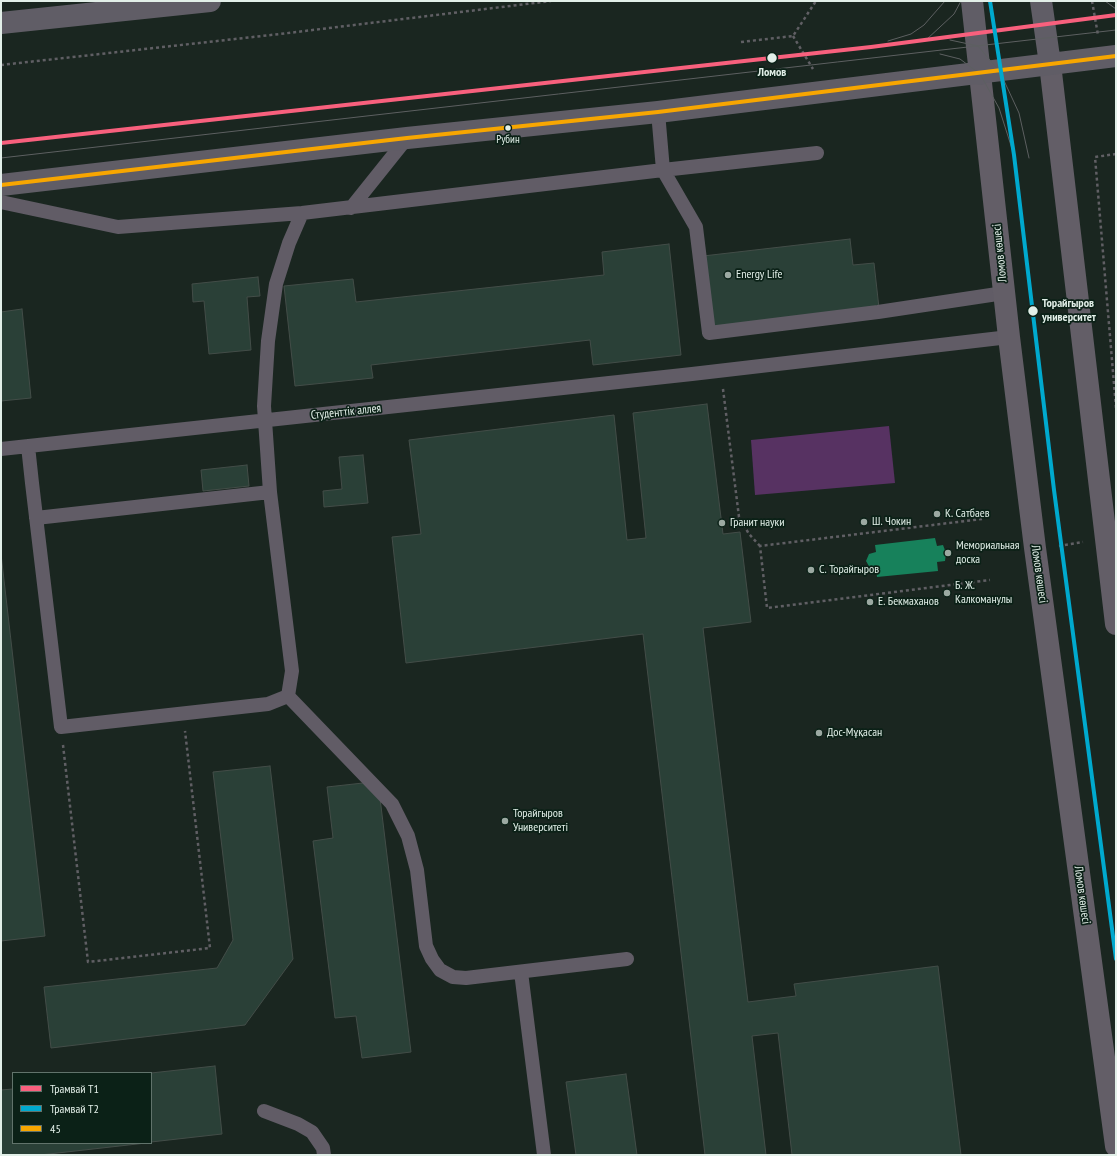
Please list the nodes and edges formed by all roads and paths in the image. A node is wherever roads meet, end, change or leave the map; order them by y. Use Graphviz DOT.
graph roads {
  1 [pos="551,1"];
  2 [pos="816,1"];
  3 [pos="972,1"];
  4 [pos="1041,1"];
  5 [pos="1092,1"];
  6 [pos="198,2"];
  7 [pos="1,23"];
  8 [pos="1098,35"];
  9 [pos="793,36"];
  10 [pos="741,42"];
  11 [pos="1116,56"];
  12 [pos="1050,64"];
  13 [pos="1,65"];
  14 [pos="813,70"];
  15 [pos="980,74"];
  16 [pos="658,112"];
  17 [pos="407,138"];
  18 [pos="817,153"];
  19 [pos="1116,154"];
  20 [pos="663,170"];
  21 [pos="1,185"];
  22 [pos="1,202"];
  23 [pos="351,208"];
  24 [pos="302,213"];
  25 [pos="1004,292"];
  26 [pos="1009,337"];
  27 [pos="720,371"];
  28 [pos="1116,408"];
  29 [pos="264,422"];
  30 [pos="28,446"];
  31 [pos="1,449"];
  32 [pos="270,492"];
  33 [pos="36,518"];
  34 [pos="982,519"];
  35 [pos="1086,542"];
  36 [pos="760,546"];
  37 [pos="1054,547"];
  38 [pos="990,580"];
  39 [pos="1116,624"];
  40 [pos="288,696"];
  41 [pos="183,714"];
  42 [pos="61,727"];
  43 [pos="627,959"];
  44 [pos="521,972"];
  45 [pos="264,1111"];
  46 [pos="1116,1146"];
  47 [pos="324,1155"];
  48 [pos="544,1155"];
  1 -- 13 [label="path"];
  2 -- 9 [label="path"];
  3 -- 15 [label="main road, Ломов көшесі"];
  4 -- 12 [label="main road"];
  5 -- 8 [label="path"];
  6 -- 7 [label="main road"];
  9 -- 10 [label="path"];
  9 -- 14 [label="path"];
  11 -- 12 [label="main road"];
  12 -- 15 [label="main road"];
  12 -- 39 [label="main road"];
  15 -- 16 [label="main road"];
  15 -- 25 [label="main road, Ломов көшесі"];
  16 -- 17 [label="main road"];
  16 -- 20 [label="lane"];
  17 -- 21 [label="main road"];
  17 -- 23 [label="lane"];
  18 -- 20 [label="lane"];
  19 -- 28 [label="path"];
  20 -- 23 [label="lane"];
  20 -- 25 [label="lane"];
  22 -- 24 [label="lane"];
  23 -- 24 [label="lane"];
  24 -- 29 [label="lane"];
  25 -- 26 [label="main road, Ломов көшесі"];
  26 -- 27 [label="lane, Студенттік аллея"];
  26 -- 46 [label="main road, Ломов көшесі"];
  27 -- 29 [label="lane, Студенттік аллея"];
  27 -- 36 [label="path"];
  29 -- 30 [label="lane, Студенттік аллея"];
  29 -- 32 [label="lane"];
  30 -- 31 [label="lane, Студенттік аллея"];
  30 -- 33 [label="lane"];
  32 -- 33 [label="lane"];
  32 -- 40 [label="lane"];
  33 -- 42 [label="lane"];
  34 -- 36 [label="path"];
  35 -- 37 [label="path"];
  36 -- 38 [label="path"];
  40 -- 41 [label="lane"];
  40 -- 44 [label="lane"];
  41 -- 42 [label="lane"];
  41 -- 42 [label="path"];
  43 -- 44 [label="lane"];
  44 -- 48 [label="lane"];
  45 -- 47 [label="lane"];
}
